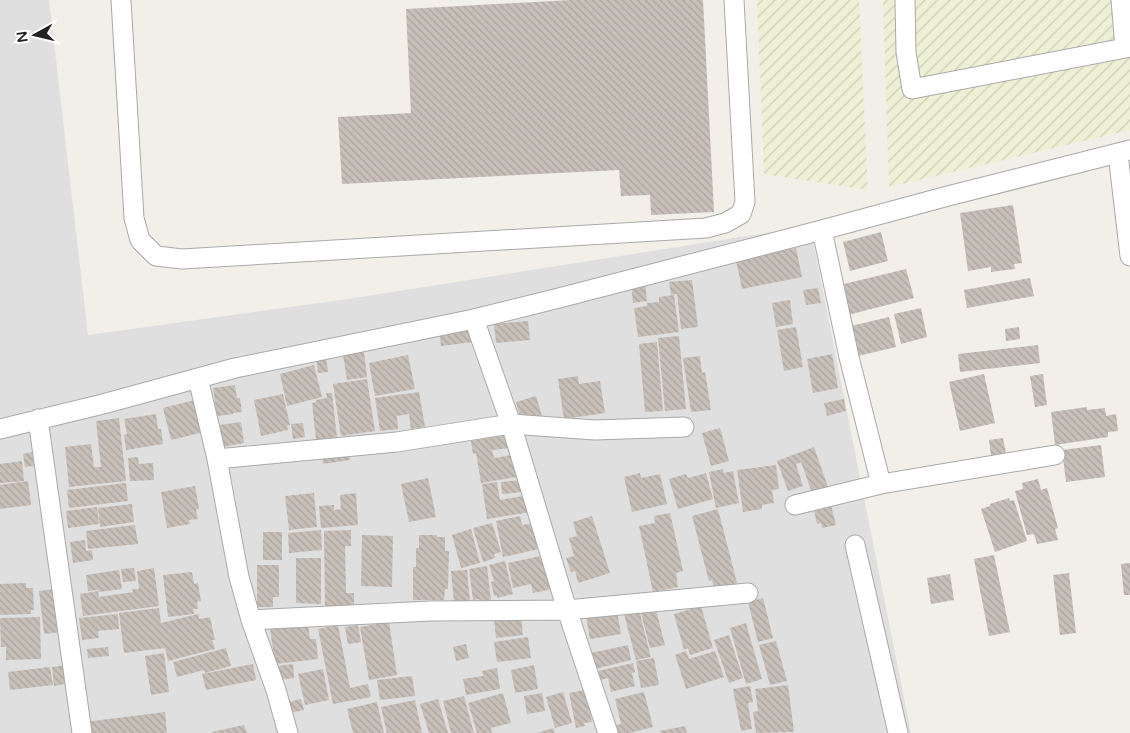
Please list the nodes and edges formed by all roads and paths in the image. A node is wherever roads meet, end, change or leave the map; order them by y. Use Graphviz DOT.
graph roads {
  1 [pos="121,0"];
  2 [pos="734,0"];
  3 [pos="905,0"];
  4 [pos="1121,0"];
  5 [pos="1127,47"];
  6 [pos="1124,152"];
  7 [pos="822,230"];
  8 [pos="1130,256"];
  9 [pos="474,319"];
  10 [pos="198,378"];
  11 [pos="38,420"];
  12 [pos="511,424"];
  13 [pos="684,427"];
  14 [pos="0,429"];
  15 [pos="1055,455"];
  16 [pos="217,459"];
  17 [pos="881,484"];
  18 [pos="795,506"];
  19 [pos="855,545"];
  20 [pos="748,593"];
  21 [pos="567,610"];
  22 [pos="251,620"];
  23 [pos="82,733"];
  24 [pos="288,733"];
  25 [pos="608,733"];
  26 [pos="898,733"];
  1 -- 2 [label="street"];
  3 -- 5 [label="street"];
  4 -- 5 [label="street"];
  6 -- 7 [label="street"];
  6 -- 8 [label="street"];
  7 -- 9 [label="street"];
  7 -- 17 [label="street"];
  9 -- 10 [label="street"];
  9 -- 12 [label="street"];
  10 -- 11 [label="street"];
  10 -- 16 [label="street"];
  11 -- 14 [label="street"];
  11 -- 23 [label="street"];
  12 -- 13 [label="street"];
  12 -- 16 [label="street"];
  12 -- 21 [label="street"];
  15 -- 17 [label="street"];
  16 -- 22 [label="street"];
  17 -- 18 [label="street"];
  19 -- 26 [label="street"];
  20 -- 21 [label="street"];
  21 -- 22 [label="street"];
  21 -- 25 [label="street"];
  22 -- 24 [label="street"];
}
